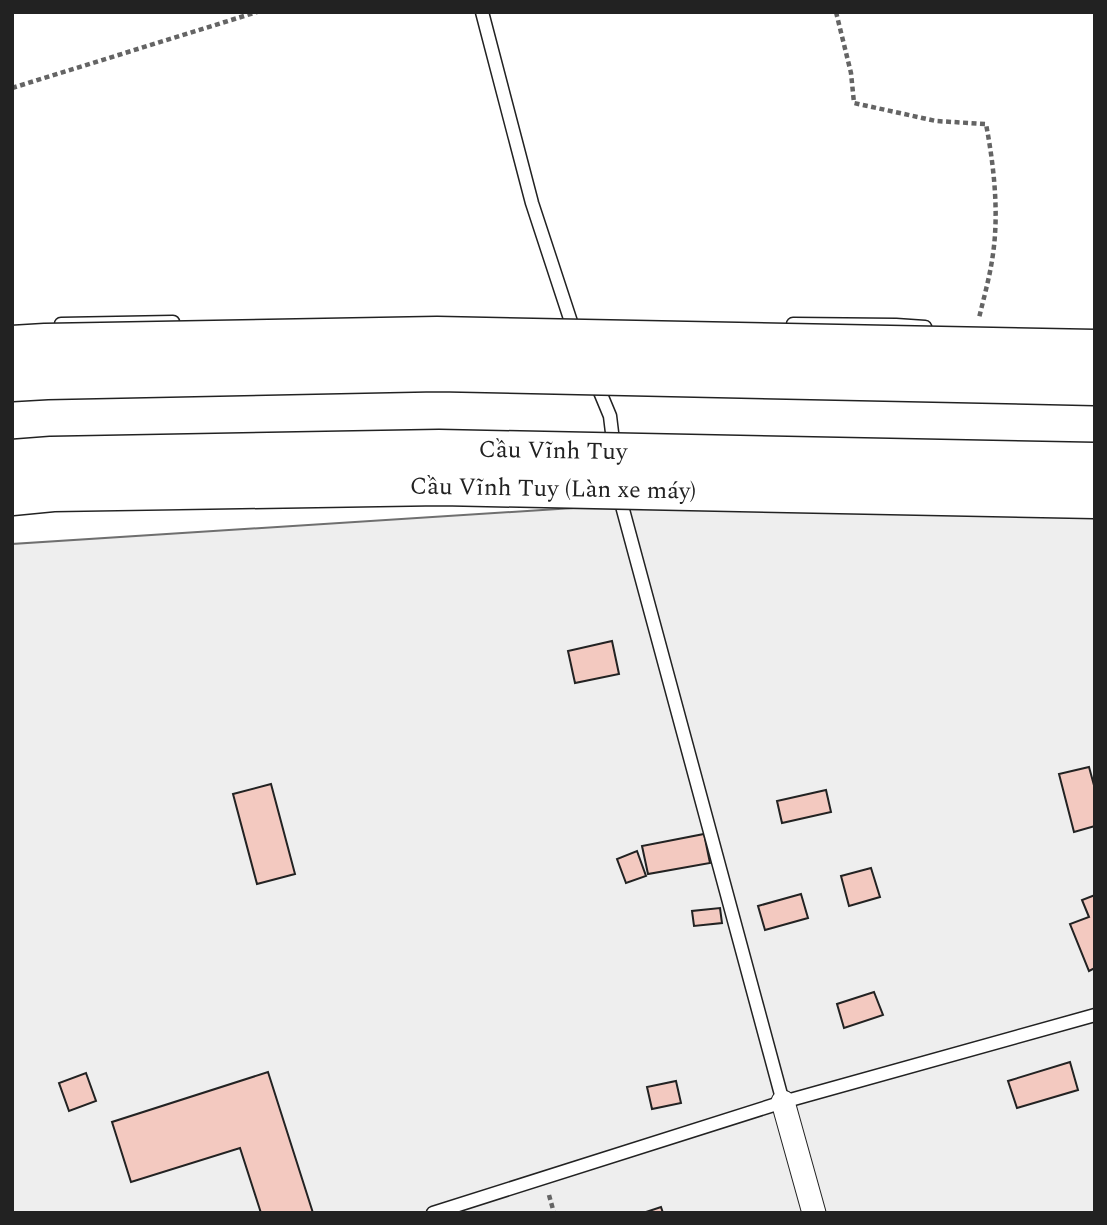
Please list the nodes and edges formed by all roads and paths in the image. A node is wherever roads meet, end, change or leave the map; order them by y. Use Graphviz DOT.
graph roads {
  1 [pos="257,12"];
  2 [pos="482,12"];
  3 [pos="836,12"];
  4 [pos="12,88"];
  5 [pos="978,321"];
  6 [pos="184,322"];
  7 [pos="557,323"];
  8 [pos="577,323"];
  9 [pos="774,324"];
  10 [pos="50,325"];
  11 [pos="936,328"];
  12 [pos="12,345"];
  13 [pos="1095,349"];
  14 [pos="12,382"];
  15 [pos="1095,386"];
  16 [pos="12,459"];
  17 [pos="1095,462"];
  18 [pos="12,496"];
  19 [pos="1095,499"];
  20 [pos="1095,1015"];
  21 [pos="783,1102"];
  22 [pos="433,1213"];
  23 [pos="814,1213"];
  1 -- 4 [label="path"];
  2 -- 8 [label="lane"];
  3 -- 5 [label="path"];
  6 -- 10 [label="lane"];
  7 -- 8 [label="lane"];
  8 -- 21 [label="lane"];
  9 -- 11 [label="lane"];
  12 -- 13 [label="highway, bridge"];
  14 -- 15 [label="highway, bridge"];
  16 -- 17 [label="highway, Cầu Vĩnh Tuy, bridge"];
  18 -- 19 [label="highway, Cầu Vĩnh Tuy (Làn xe máy), bridge"];
  20 -- 21 [label="lane"];
  21 -- 22 [label="lane"];
  21 -- 23 [label="street"];
}
